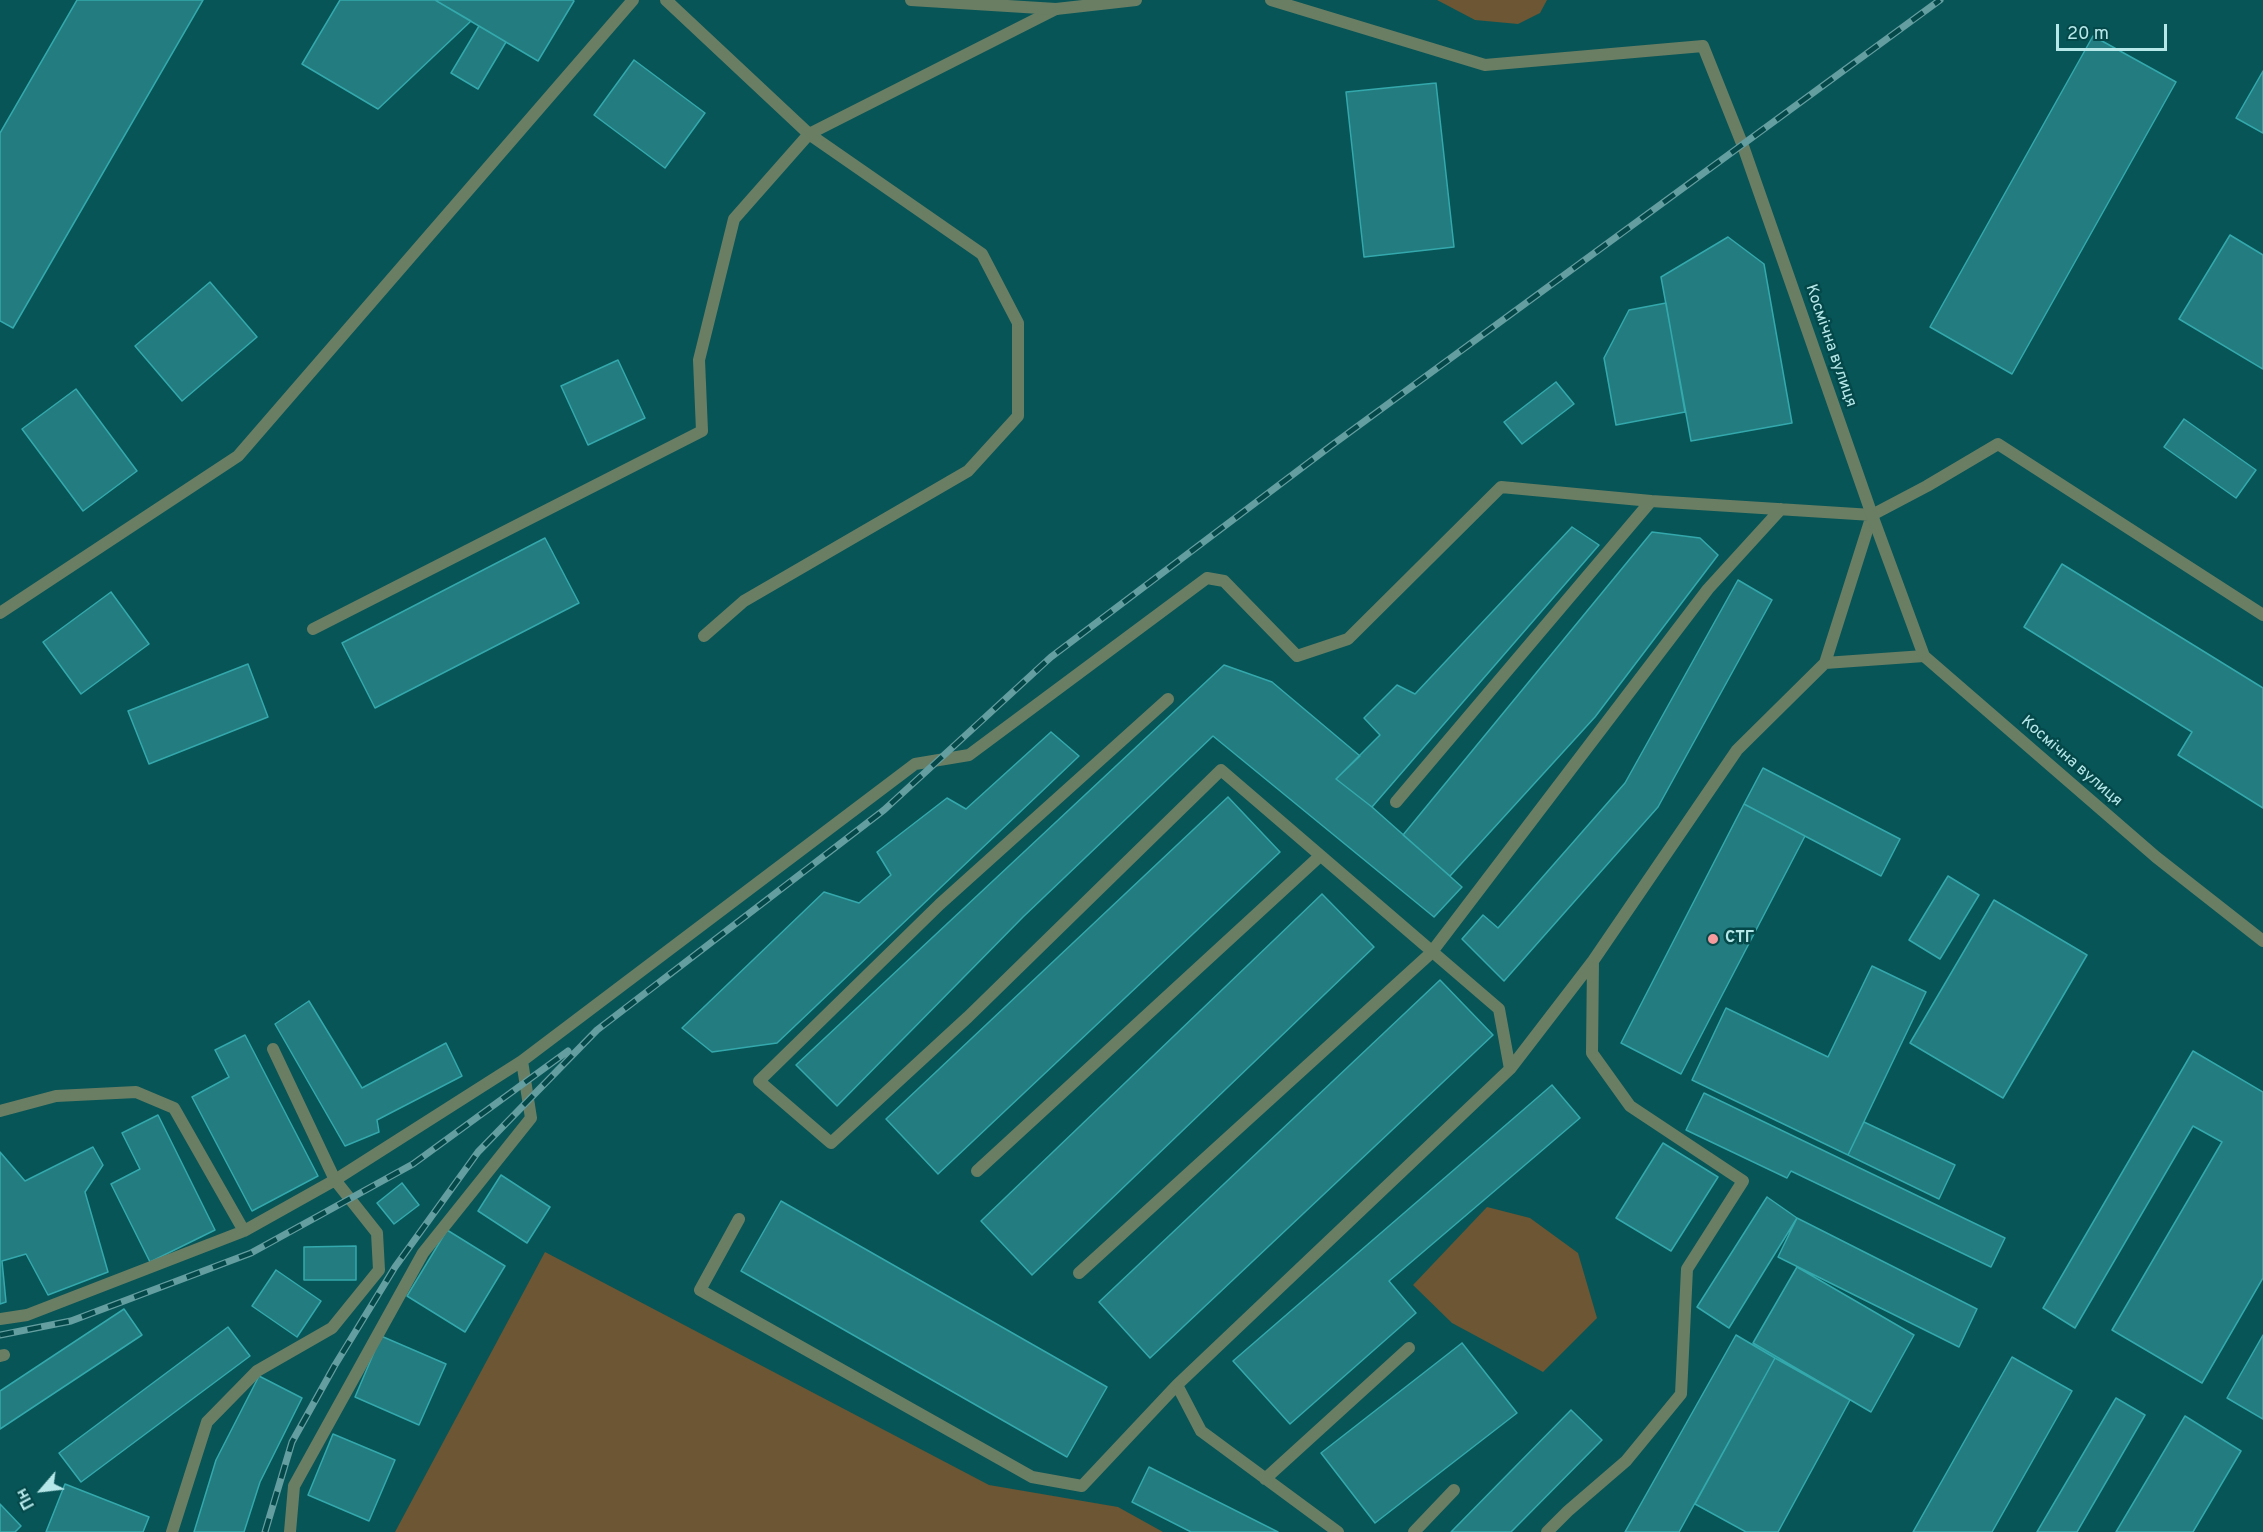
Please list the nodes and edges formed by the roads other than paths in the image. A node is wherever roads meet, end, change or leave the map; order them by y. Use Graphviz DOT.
graph roads {
  1 [pos="633,0"];
  2 [pos="666,0"];
  3 [pos="911,0"];
  4 [pos="1136,0"];
  5 [pos="1271,0"];
  6 [pos="1056,9"];
  7 [pos="809,134"];
  8 [pos="1651,501"];
  9 [pos="1781,509"];
  10 [pos="1872,515"];
  11 [pos="0,613"];
  12 [pos="2263,615"];
  13 [pos="313,629"];
  14 [pos="704,636"];
  15 [pos="1924,656"];
  16 [pos="1825,663"];
  17 [pos="1168,699"];
  18 [pos="1396,802"];
  19 [pos="1320,856"];
  20 [pos="2263,941"];
  21 [pos="1431,953"];
  22 [pos="1593,961"];
  23 [pos="273,1049"];
  24 [pos="522,1060"];
  25 [pos="1510,1069"];
  26 [pos="0,1111"];
  27 [pos="977,1171"];
  28 [pos="335,1180"];
  29 [pos="739,1219"];
  30 [pos="244,1231"];
  31 [pos="1079,1273"];
  32 [pos="0,1319"];
  33 [pos="1409,1348"];
  34 [pos="1177,1385"];
  35 [pos="1265,1479"];
  36 [pos="1454,1490"];
  37 [pos="172,1532"];
  38 [pos="290,1532"];
  39 [pos="1338,1532"];
  40 [pos="1414,1532"];
  41 [pos="1547,1532"];
  1 -- 11 [label="street"];
  2 -- 7 [label="street"];
  3 -- 6 [label="street"];
  4 -- 6 [label="street"];
  5 -- 10 [label="street, Космічна вулиця"];
  6 -- 7 [label="street"];
  7 -- 13 [label="street"];
  7 -- 14 [label="street"];
  8 -- 9 [label="street"];
  8 -- 18 [label="street"];
  8 -- 24 [label="street"];
  9 -- 10 [label="street"];
  9 -- 21 [label="street"];
  10 -- 12 [label="street"];
  10 -- 15 [label="street, Космічна вулиця"];
  10 -- 16 [label="street"];
  15 -- 16 [label="street"];
  15 -- 20 [label="street, Космічна вулиця"];
  16 -- 22 [label="street"];
  17 -- 19 [label="street"];
  19 -- 21 [label="street"];
  19 -- 27 [label="street"];
  21 -- 25 [label="street"];
  21 -- 31 [label="street"];
  22 -- 25 [label="street"];
  22 -- 41 [label="street"];
  23 -- 28 [label="street"];
  24 -- 28 [label="street"];
  24 -- 38 [label="street"];
  25 -- 34 [label="street"];
  26 -- 30 [label="street"];
  28 -- 30 [label="street"];
  28 -- 37 [label="street"];
  29 -- 34 [label="street"];
  30 -- 32 [label="street"];
  33 -- 35 [label="street"];
  34 -- 35 [label="street"];
  35 -- 39 [label="street"];
  36 -- 40 [label="street"];
}
